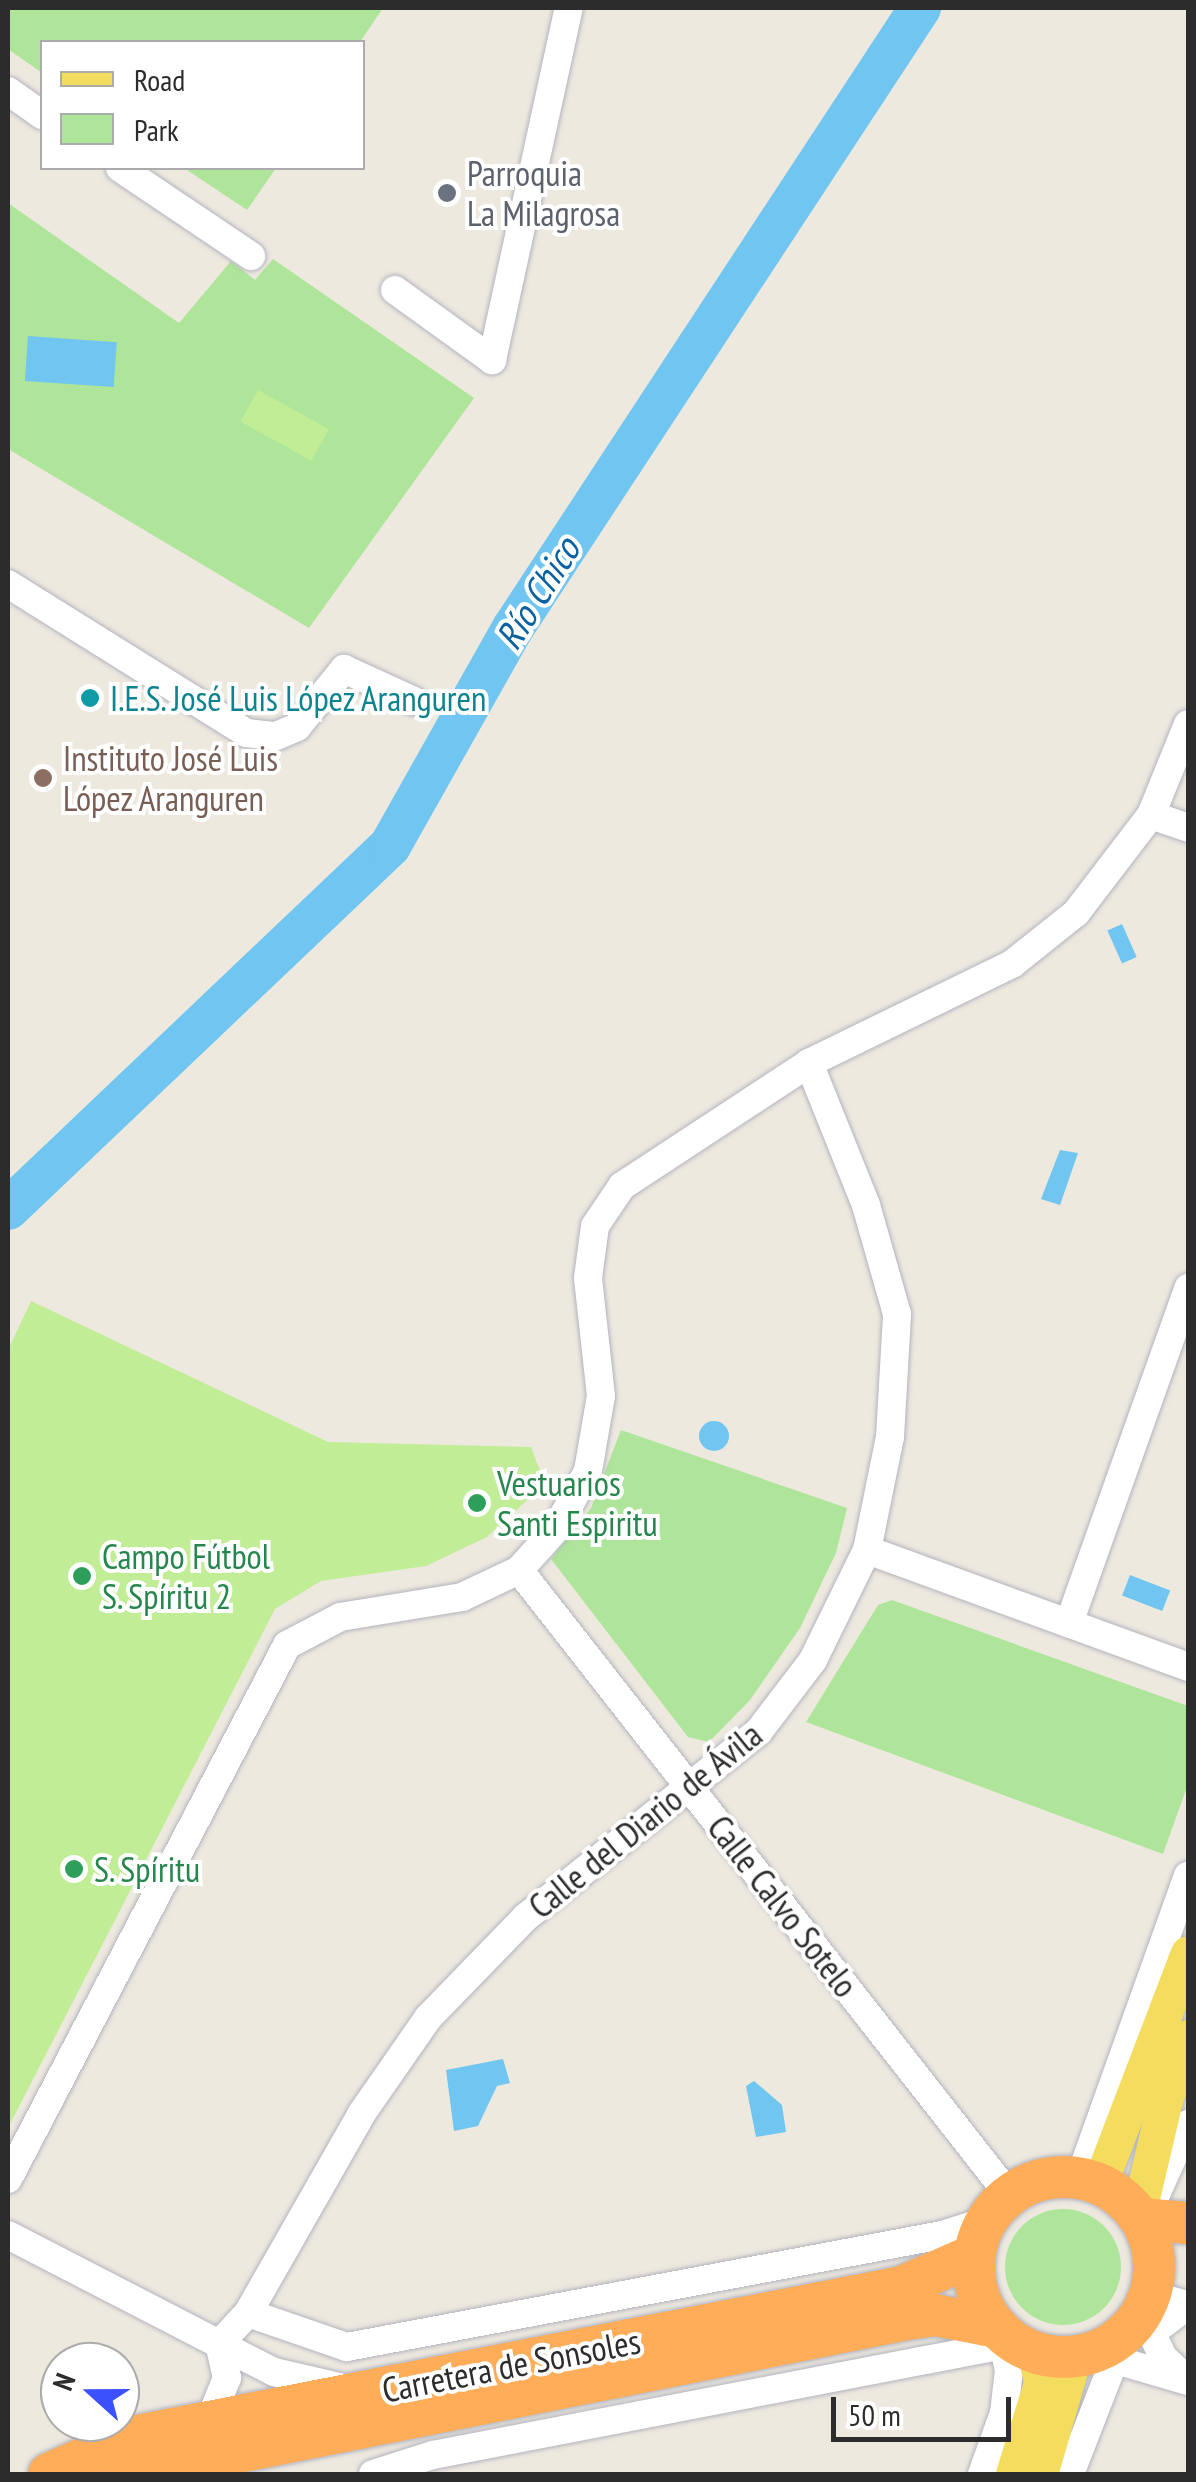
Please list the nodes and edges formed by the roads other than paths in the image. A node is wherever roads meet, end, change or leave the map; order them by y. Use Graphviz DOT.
graph roads {
  1 [pos="578,11"];
  2 [pos="8,91"];
  3 [pos="40,114"];
  4 [pos="123,170"];
  5 [pos="251,256"];
  6 [pos="395,290"];
  7 [pos="8,584"];
  8 [pos="414,701"];
  9 [pos="1188,724"];
  10 [pos="1151,815"];
  11 [pos="1188,828"];
  12 [pos="809,1063"];
  13 [pos="1188,1288"];
  14 [pos="868,1550"];
  15 [pos="518,1570"];
  16 [pos="1070,1623"];
  17 [pos="1188,1666"];
  18 [pos="690,1788"];
  19 [pos="1188,1876"];
  20 [pos="1188,1953"];
  21 [pos="1188,2037"];
  22 [pos="1188,2124"];
  23 [pos="1175,2168"];
  24 [pos="8,2180"];
  25 [pos="1128,2199"];
  26 [pos="1188,2223"];
  27 [pos="990,2224"];
  28 [pos="8,2234"];
  29 [pos="248,2313"];
  30 [pos="1083,2331"];
  31 [pos="219,2344"];
  32 [pos="1188,2381"];
  33 [pos="370,2393"];
  34 [pos="210,2422"];
  35 [pos="430,2465"];
  36 [pos="385,2473"];
  37 [pos="49,2474"];
  38 [pos="128,2474"];
  39 [pos="982,2474"];
  40 [pos="1014,2474"];
  41 [pos="1040,2474"];
  42 [pos="1070,2474"];
  1 -- 6 [label="street"];
  2 -- 3 [label="street"];
  4 -- 5 [label="street"];
  7 -- 8 [label="street"];
  9 -- 10 [label="street"];
  10 -- 11 [label="street"];
  10 -- 12 [label="street"];
  12 -- 14 [label="street, Calle del Diario de Ávila"];
  12 -- 15 [label="street"];
  13 -- 16 [label="street"];
  14 -- 16 [label="street"];
  14 -- 18 [label="street, Calle del Diario de Ávila"];
  15 -- 18 [label="street, Calle Calvo Sotelo"];
  15 -- 24 [label="street"];
  16 -- 17 [label="street"];
  18 -- 27 [label="street, Calle Calvo Sotelo"];
  18 -- 29 [label="street, Calle del Diario de Ávila"];
  19 -- 25 [label="street"];
  20 -- 25 [label="main road"];
  21 -- 23 [label="main road"];
  22 -- 23 [label="street"];
  23 -- 25 [label="main road"];
  25 -- 26 [label="highway"];
  25 -- 27 [label="highway"];
  25 -- 30 [label="highway"];
  27 -- 29 [label="street, Carretera de Sonsoles"];
  27 -- 30 [label="highway"];
  27 -- 33 [label="highway, Carretera de Sonsoles"];
  28 -- 31 [label="street"];
  29 -- 31 [label="street, Calle del Diario de Ávila"];
  30 -- 32 [label="street"];
  30 -- 32 [label="street"];
  30 -- 35 [label="street, Carretera de Sonsoles"];
  30 -- 38 [label="highway, Carretera de Sonsoles"];
  30 -- 39 [label="street"];
  30 -- 40 [label="main road"];
  30 -- 41 [label="main road"];
  30 -- 42 [label="street"];
  31 -- 33 [label="street"];
  31 -- 34 [label="street"];
  33 -- 34 [label="highway, Carretera de Sonsoles"];
  34 -- 37 [label="highway, Carretera de Sonsoles"];
  35 -- 36 [label="street, Carretera de Sonsoles"];
}
